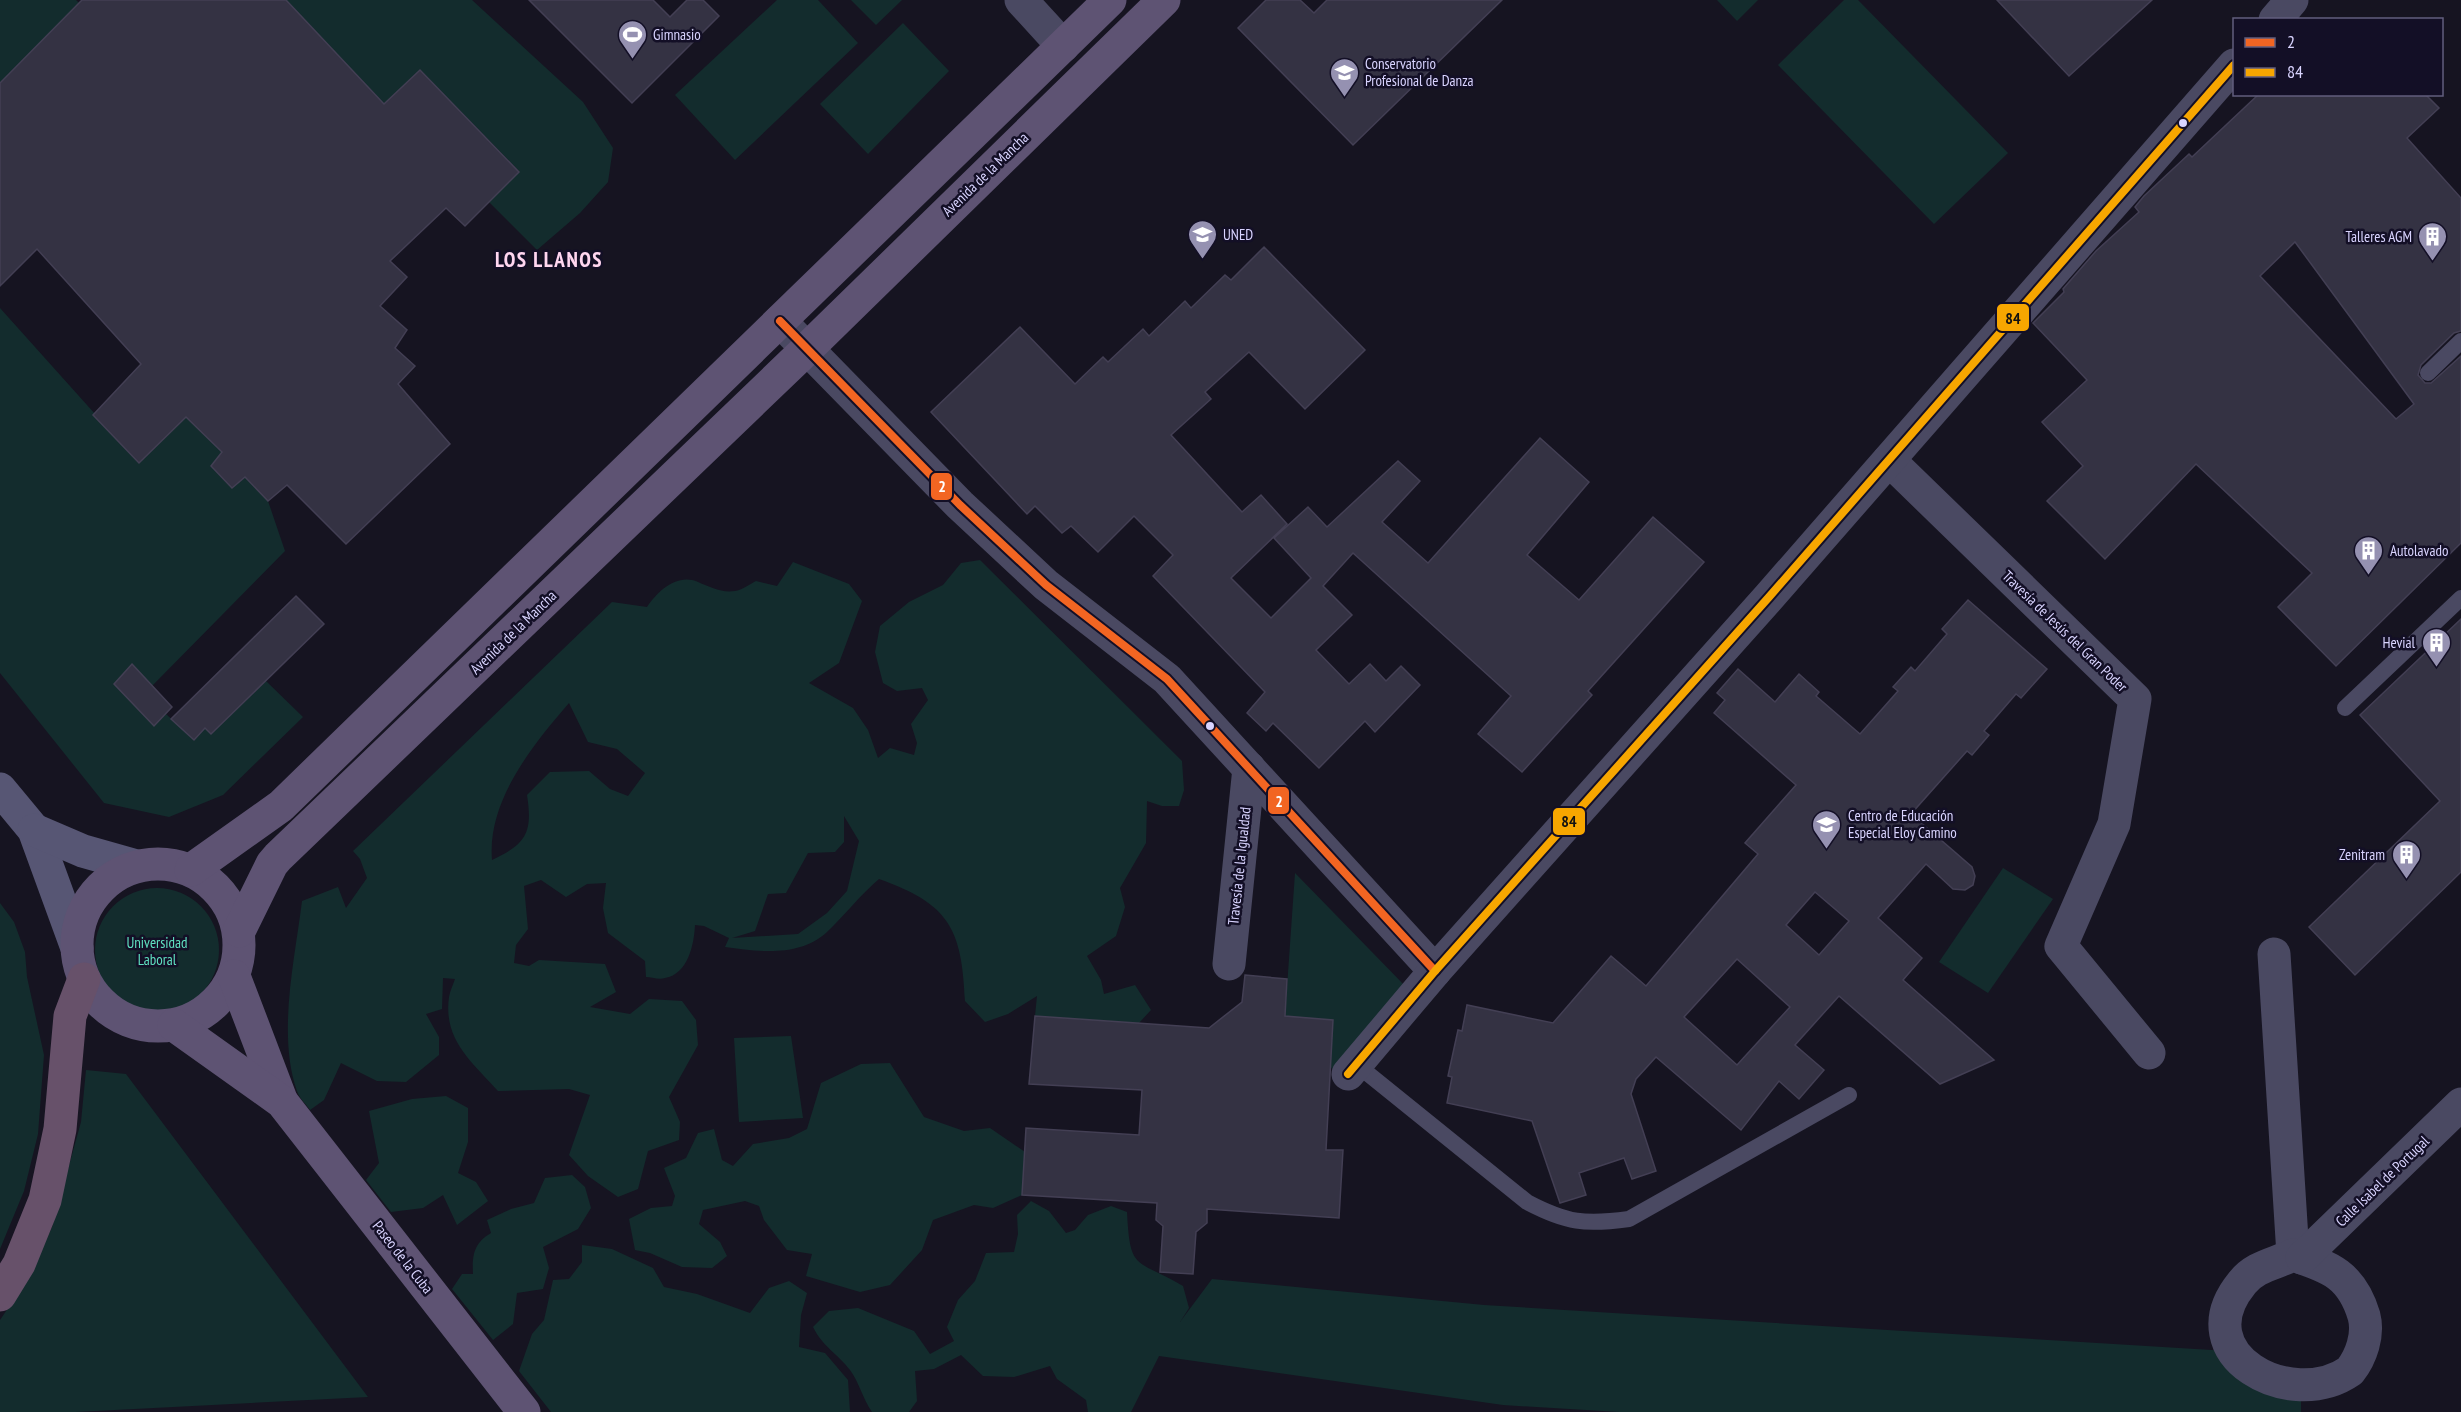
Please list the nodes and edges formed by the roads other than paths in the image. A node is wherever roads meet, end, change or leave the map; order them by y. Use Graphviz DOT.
graph roads {
  1 [pos="1021,0"];
  2 [pos="1110,0"];
  3 [pos="1164,0"];
  4 [pos="2292,0"];
  5 [pos="2277,18"];
  6 [pos="1063,46"];
  7 [pos="2233,67"];
  8 [pos="780,321"];
  9 [pos="2461,341"];
  10 [pos="807,349"];
  11 [pos="2428,373"];
  12 [pos="1889,460"];
  13 [pos="2461,598"];
  14 [pos="2345,708"];
  15 [pos="1249,768"];
  16 [pos="0,789"];
  17 [pos="33,830"];
  18 [pos="136,867"];
  19 [pos="191,870"];
  20 [pos="239,931"];
  21 [pos="2274,954"];
  22 [pos="81,963"];
  23 [pos="1229,964"];
  24 [pos="1435,971"];
  25 [pos="234,976"];
  26 [pos="174,1024"];
  27 [pos="2149,1053"];
  28 [pos="1352,1069"];
  29 [pos="1849,1095"];
  30 [pos="282,1102"];
  31 [pos="2461,1104"];
  32 [pos="2298,1256"];
  33 [pos="0,1295"];
  34 [pos="524,1412"];
  1 -- 6 [label="street"];
  2 -- 6 [label="main road"];
  3 -- 10 [label="main road, Avenida de la Mancha"];
  4 -- 5 [label="street"];
  6 -- 8 [label="main road"];
  7 -- 12 [label="street"];
  8 -- 10 [label="street"];
  8 -- 19 [label="main road"];
  9 -- 11 [label="lane"];
  10 -- 15 [label="street"];
  10 -- 20 [label="main road, Avenida de la Mancha"];
  12 -- 24 [label="street"];
  12 -- 27 [label="street, Travesía de Jesús del Gran Poder"];
  13 -- 14 [label="lane"];
  15 -- 23 [label="street, Travesía de la Igualdad"];
  15 -- 24 [label="street"];
  16 -- 17 [label="main road"];
  17 -- 18 [label="main road"];
  17 -- 22 [label="main road"];
  18 -- 19 [label="main road"];
  18 -- 22 [label="main road"];
  19 -- 20 [label="main road"];
  20 -- 25 [label="main road"];
  21 -- 32 [label="street"];
  22 -- 26 [label="main road"];
  22 -- 33 [label="highway"];
  24 -- 28 [label="street"];
  25 -- 26 [label="main road"];
  25 -- 30 [label="main road, Paseo de la Cuba"];
  26 -- 30 [label="main road, Paseo de la Cuba"];
  28 -- 29 [label="lane"];
  30 -- 34 [label="main road, Paseo de la Cuba"];
  31 -- 32 [label="street, Calle Isabel de Portugal"];
  32 -- 32 [label="street"];
}
